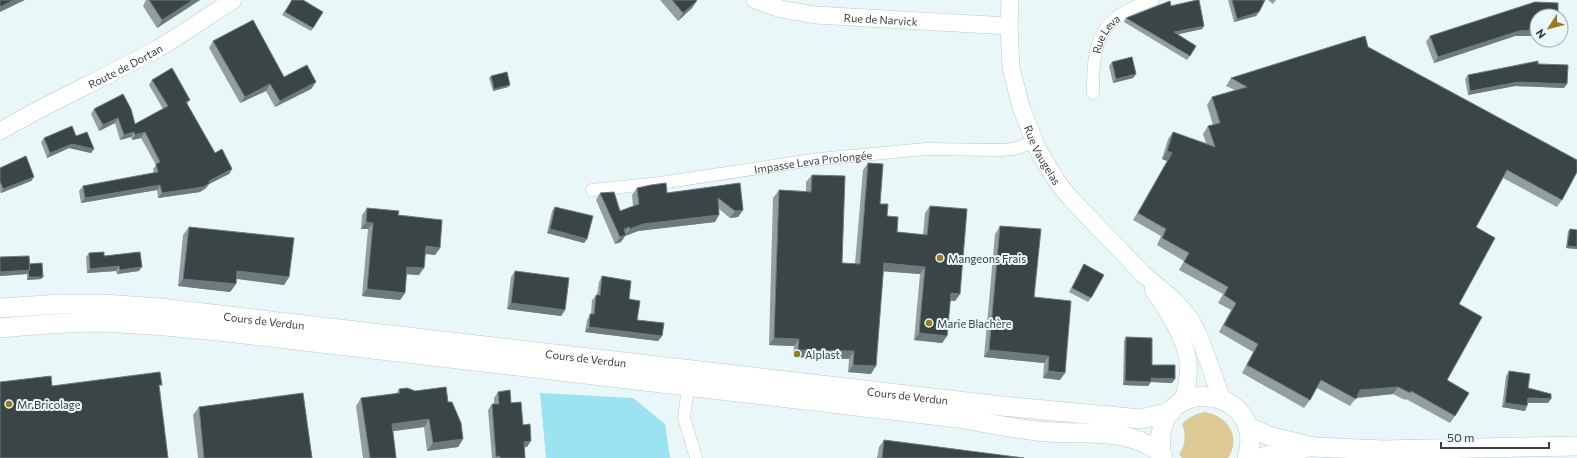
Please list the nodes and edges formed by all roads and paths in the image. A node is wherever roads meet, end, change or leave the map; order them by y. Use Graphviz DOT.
graph roads {
  1 [pos="233,0"];
  2 [pos="755,0"];
  3 [pos="1010,0"];
  4 [pos="1153,0"];
  5 [pos="1009,26"];
  6 [pos="1093,93"];
  7 [pos="4,127"];
  8 [pos="1034,142"];
  9 [pos="592,190"];
  10 [pos="1146,277"];
  11 [pos="0,308"];
  12 [pos="210,314"];
  13 [pos="232,316"];
  14 [pos="66,323"];
  15 [pos="0,328"];
  16 [pos="194,328"];
  17 [pos="367,332"];
  18 [pos="288,339"];
  19 [pos="688,387"];
  20 [pos="1222,399"];
  21 [pos="1176,407"];
  22 [pos="1248,427"];
  23 [pos="1314,446"];
  24 [pos="1577,446"];
  25 [pos="1162,455"];
  26 [pos="696,458"];
  27 [pos="1247,458"];
  28 [pos="1260,458"];
  1 -- 7 [label="main road, Route de Dortan"];
  2 -- 5 [label="main road, Rue de Narvick"];
  3 -- 5 [label="main road, Rue Vaugelas"];
  4 -- 6 [label="street, Rue Leva"];
  5 -- 8 [label="main road, Rue Vaugelas"];
  8 -- 9 [label="street, Impasse Leva Prolongée"];
  8 -- 10 [label="main road, Rue Vaugelas"];
  10 -- 20 [label="main road, Rue Vaugelas"];
  10 -- 21 [label="main road, Rue Vaugelas"];
  11 -- 12 [label="main road, Cours de Verdun"];
  12 -- 13 [label="main road, Cours de Verdun"];
  12 -- 14 [label="main road"];
  13 -- 16 [label="main road"];
  13 -- 17 [label="main road, Cours de Verdun"];
  14 -- 15 [label="main road, Cours de Verdun"];
  14 -- 16 [label="main road, Cours de Verdun"];
  16 -- 18 [label="main road, Cours de Verdun"];
  17 -- 18 [label="main road"];
  17 -- 21 [label="main road, Cours de Verdun"];
  18 -- 19 [label="main road, Cours de Verdun"];
  19 -- 25 [label="main road, Cours de Verdun"];
  19 -- 26 [label="street"];
  20 -- 21 [label="main road, Cours de Verdun"];
  20 -- 22 [label="main road"];
  21 -- 25 [label="main road"];
  22 -- 23 [label="main road"];
  22 -- 27 [label="main road"];
  23 -- 24 [label="main road"];
  23 -- 28 [label="main road"];
}
